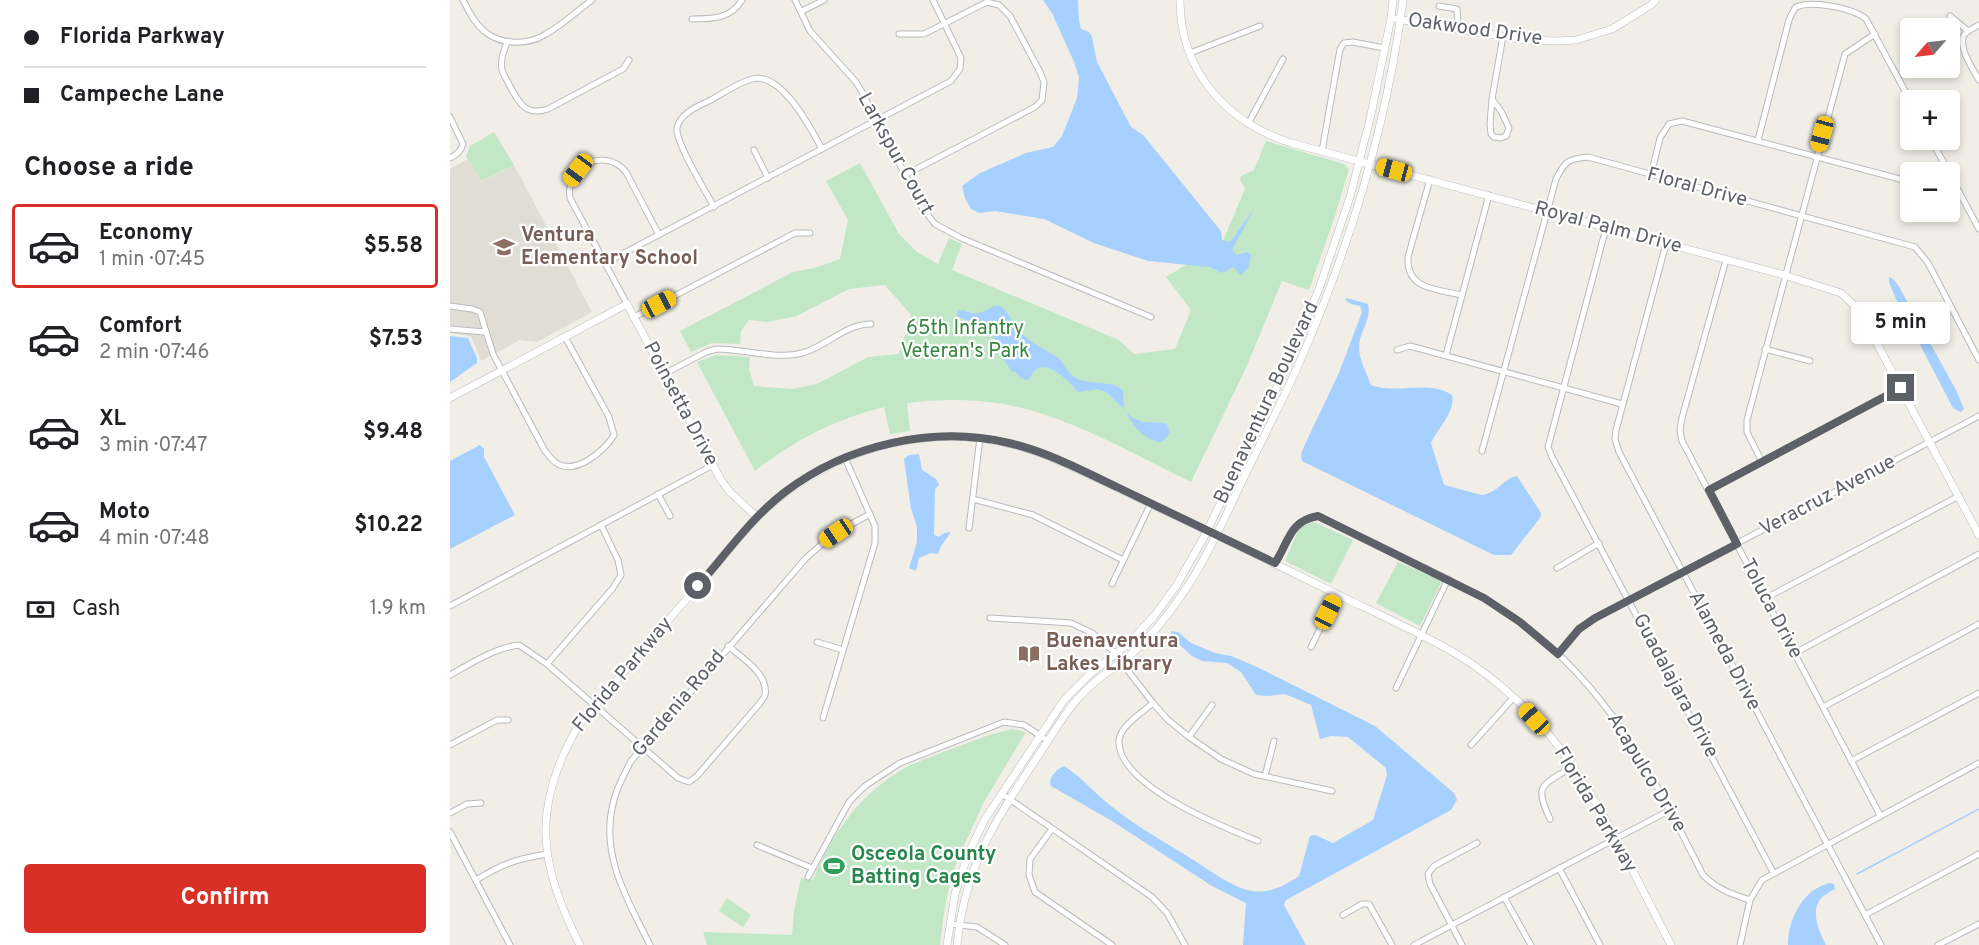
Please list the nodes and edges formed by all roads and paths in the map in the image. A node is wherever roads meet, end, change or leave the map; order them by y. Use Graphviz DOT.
graph roads {
  1 [pos="463,0"];
  2 [pos="592,0"];
  3 [pos="742,0"];
  4 [pos="795,0"];
  5 [pos="824,0"];
  6 [pos="933,0"];
  7 [pos="1180,0"];
  8 [pos="1393,0"];
  9 [pos="1403,0"];
  10 [pos="1656,0"];
  11 [pos="1832,2"];
  12 [pos="1439,6"];
  13 [pos="802,11"];
  14 [pos="1950,16"];
  15 [pos="1391,18"];
  16 [pos="692,19"];
  17 [pos="1400,20"];
  18 [pos="945,24"];
  19 [pos="1979,25"];
  20 [pos="1260,26"];
  21 [pos="1458,28"];
  22 [pos="1968,31"];
  23 [pos="899,34"];
  24 [pos="1875,34"];
  25 [pos="1503,36"];
  26 [pos="507,42"];
  27 [pos="1384,48"];
  28 [pos="1190,53"];
  29 [pos="1283,59"];
  30 [pos="629,60"];
  31 [pos="1979,80"];
  32 [pos="1905,90"];
  33 [pos="1492,99"];
  34 [pos="450,117"];
  35 [pos="876,120"];
  36 [pos="1248,124"];
  37 [pos="1758,140"];
  38 [pos="822,149"];
  39 [pos="754,150"];
  40 [pos="1322,151"];
  41 [pos="1816,157"];
  42 [pos="450,158"];
  43 [pos="1360,160"];
  44 [pos="1369,163"];
  45 [pos="905,175"];
  46 [pos="1651,175"];
  47 [pos="768,178"];
  48 [pos="1430,179"];
  49 [pos="1900,179"];
  50 [pos="1960,194"];
  51 [pos="1489,195"];
  52 [pos="714,207"];
  53 [pos="1548,211"];
  54 [pos="1800,215"];
  55 [pos="1606,228"];
  56 [pos="1979,229"];
  57 [pos="810,233"];
  58 [pos="659,235"];
  59 [pos="1666,244"];
  60 [pos="1725,260"];
  61 [pos="605,264"];
  62 [pos="1784,275"];
  63 [pos="1461,296"];
  64 [pos="627,304"];
  65 [pos="450,306"];
  66 [pos="634,317"];
  67 [pos="1151,317"];
  68 [pos="871,324"];
  69 [pos="450,329"];
  70 [pos="485,332"];
  71 [pos="565,337"];
  72 [pos="1765,349"];
  73 [pos="1397,350"];
  74 [pos="1446,355"];
  75 [pos="1979,360"];
  76 [pos="1810,361"];
  77 [pos="503,370"];
  78 [pos="1505,371"];
  79 [pos="664,374"];
  80 [pos="1564,388"];
  81 [pos="1901,388"];
  82 [pos="450,398"];
  83 [pos="1622,404"];
  84 [pos="1979,416"];
  85 [pos="980,438"];
  86 [pos="1929,442"];
  87 [pos="1482,451"];
  88 [pos="845,458"];
  89 [pos="1762,462"];
  90 [pos="713,465"];
  91 [pos="1709,490"];
  92 [pos="658,494"];
  93 [pos="1959,496"];
  94 [pos="973,499"];
  95 [pos="1150,503"];
  96 [pos="870,514"];
  97 [pos="670,516"];
  98 [pos="757,518"];
  99 [pos="601,525"];
  100 [pos="969,528"];
  101 [pos="1208,531"];
  102 [pos="1216,535"];
  103 [pos="1979,535"];
  104 [pos="1599,543"];
  105 [pos="1737,544"];
  106 [pos="1979,554"];
  107 [pos="1124,560"];
  108 [pos="1275,563"];
  109 [pos="1557,568"];
  110 [pos="1683,573"];
  111 [pos="1448,579"];
  112 [pos="1112,584"];
  113 [pos="1337,594"];
  114 [pos="1766,598"];
  115 [pos="1629,600"];
  116 [pos="450,606"];
  117 [pos="990,618"];
  118 [pos="1979,624"];
  119 [pos="1421,635"];
  120 [pos="817,642"];
  121 [pos="728,646"];
  122 [pos="1311,647"];
  123 [pos="843,650"];
  124 [pos="1795,653"];
  125 [pos="1558,654"];
  126 [pos="1115,655"];
  127 [pos="1121,662"];
  128 [pos="547,664"];
  129 [pos="450,675"];
  130 [pos="1396,688"];
  131 [pos="1979,693"];
  132 [pos="1513,698"];
  133 [pos="1153,703"];
  134 [pos="595,705"];
  135 [pos="1212,705"];
  136 [pos="1823,707"];
  137 [pos="823,718"];
  138 [pos="508,720"];
  139 [pos="1040,736"];
  140 [pos="1189,737"];
  141 [pos="1048,741"];
  142 [pos="1274,741"];
  143 [pos="450,745"];
  144 [pos="1471,745"];
  145 [pos="642,746"];
  146 [pos="1851,761"];
  147 [pos="1979,763"];
  148 [pos="1573,765"];
  149 [pos="1265,776"];
  150 [pos="1332,791"];
  151 [pos="1002,794"];
  152 [pos="1010,799"];
  153 [pos="481,803"];
  154 [pos="1670,810"];
  155 [pos="450,813"];
  156 [pos="1880,815"];
  157 [pos="1551,819"];
  158 [pos="1052,829"];
  159 [pos="450,832"];
  160 [pos="1615,838"];
  161 [pos="1258,841"];
  162 [pos="1477,843"];
  163 [pos="1826,843"];
  164 [pos="757,845"];
  165 [pos="547,854"];
  166 [pos="1979,854"];
  167 [pos="812,868"];
  168 [pos="1559,868"];
  169 [pos="1773,872"];
  170 [pos="808,877"];
  171 [pos="476,880"];
  172 [pos="1504,897"];
  173 [pos="1750,900"];
  174 [pos="1343,915"];
  175 [pos="1865,915"];
  176 [pos="950,924"];
  177 [pos="1979,924"];
  178 [pos="959,925"];
  179 [pos="1451,925"];
  180 [pos="510,945"];
  181 [pos="580,945"];
  182 [pos="650,945"];
  183 [pos="947,945"];
  184 [pos="957,945"];
  185 [pos="1005,945"];
  186 [pos="1112,945"];
  187 [pos="1185,945"];
  188 [pos="1392,945"];
  189 [pos="1414,945"];
  190 [pos="1462,945"];
  191 [pos="1531,945"];
  192 [pos="1600,945"];
  193 [pos="1671,945"];
  194 [pos="1740,945"];
  195 [pos="1881,945"];
  196 [pos="1938,945"];
  1 -- 26 [label="street"];
  2 -- 26 [label="street"];
  3 -- 16 [label="street"];
  4 -- 13 [label="street, Larkspur Court"];
  5 -- 13 [label="street"];
  6 -- 18 [label="street"];
  7 -- 28 [label="street, Royal Palm Drive"];
  8 -- 15 [label="street, Buenaventura Boulevard"];
  9 -- 17 [label="street, Buenaventura Boulevard"];
  10 -- 25 [label="street, Oakwood Drive"];
  11 -- 24 [label="street"];
  11 -- 37 [label="street"];
  12 -- 21 [label="street"];
  13 -- 35 [label="street, Larkspur Court"];
  14 -- 22 [label="street"];
  15 -- 17 [label="street, Oakwood Drive"];
  15 -- 27 [label="street, Buenaventura Boulevard"];
  17 -- 21 [label="street, Oakwood Drive"];
  17 -- 44 [label="street, Buenaventura Boulevard"];
  18 -- 23 [label="street"];
  18 -- 35 [label="street"];
  18 -- 45 [label="street"];
  19 -- 22 [label="street"];
  20 -- 28 [label="street"];
  21 -- 25 [label="street, Oakwood Drive"];
  22 -- 31 [label="street"];
  24 -- 32 [label="street"];
  24 -- 41 [label="street"];
  25 -- 33 [label="street"];
  26 -- 30 [label="street"];
  27 -- 40 [label="street"];
  27 -- 43 [label="street, Buenaventura Boulevard"];
  28 -- 36 [label="street, Royal Palm Drive"];
  29 -- 36 [label="street"];
  33 -- 33 [label="street"];
  34 -- 42 [label="street"];
  35 -- 38 [label="street"];
  35 -- 45 [label="street, Larkspur Court"];
  36 -- 40 [label="street, Royal Palm Drive"];
  37 -- 41 [label="street"];
  37 -- 46 [label="street"];
  38 -- 47 [label="street"];
  38 -- 52 [label="street"];
  39 -- 47 [label="street"];
  40 -- 43 [label="street, Royal Palm Drive"];
  41 -- 49 [label="street"];
  41 -- 54 [label="street"];
  43 -- 44 [label="street, Royal Palm Drive"];
  43 -- 101 [label="street, Buenaventura Boulevard"];
  44 -- 48 [label="street, Royal Palm Drive"];
  44 -- 102 [label="street, Buenaventura Boulevard"];
  45 -- 67 [label="street, Larkspur Court"];
  46 -- 53 [label="street, Floral Drive"];
  46 -- 54 [label="street, Floral Drive"];
  47 -- 52 [label="street"];
  48 -- 51 [label="street, Royal Palm Drive"];
  48 -- 63 [label="street"];
  50 -- 56 [label="street"];
  51 -- 53 [label="street, Royal Palm Drive"];
  51 -- 63 [label="street"];
  52 -- 58 [label="street"];
  53 -- 55 [label="street, Royal Palm Drive"];
  53 -- 78 [label="street, Floral Drive"];
  54 -- 62 [label="street"];
  54 -- 75 [label="street, Floral Drive"];
  55 -- 59 [label="street, Royal Palm Drive"];
  55 -- 80 [label="street, Guadalajara Drive"];
  57 -- 66 [label="street"];
  58 -- 61 [label="street"];
  58 -- 61 [label="street, Poinsetta Drive"];
  59 -- 60 [label="street, Royal Palm Drive"];
  59 -- 83 [label="street, Alameda Drive"];
  60 -- 62 [label="street, Royal Palm Drive"];
  60 -- 91 [label="street, Toluca Drive"];
  61 -- 64 [label="street, Poinsetta Drive"];
  62 -- 72 [label="street"];
  62 -- 81 [label="street, Royal Palm Drive"];
  63 -- 74 [label="street"];
  64 -- 66 [label="street, Poinsetta Drive"];
  64 -- 71 [label="street"];
  65 -- 70 [label="street"];
  66 -- 79 [label="street, Poinsetta Drive"];
  68 -- 79 [label="street"];
  69 -- 70 [label="street"];
  70 -- 77 [label="street"];
  71 -- 77 [label="street"];
  71 -- 77 [label="street"];
  72 -- 76 [label="street"];
  72 -- 89 [label="street"];
  73 -- 74 [label="street"];
  74 -- 78 [label="street"];
  77 -- 82 [label="street"];
  78 -- 80 [label="street"];
  78 -- 87 [label="street, Floral Drive"];
  79 -- 90 [label="street, Poinsetta Drive"];
  80 -- 83 [label="street"];
  80 -- 104 [label="street, Guadalajara Drive"];
  81 -- 86 [label="street, Royal Palm Drive"];
  81 -- 89 [label="street"];
  83 -- 110 [label="street, Alameda Drive"];
  84 -- 86 [label="street, Veracruz Avenue"];
  85 -- 88 [label="street, Florida Parkway"];
  85 -- 94 [label="street"];
  85 -- 95 [label="street, Florida Parkway"];
  86 -- 93 [label="street, Royal Palm Drive"];
  86 -- 105 [label="street, Veracruz Avenue"];
  88 -- 96 [label="street"];
  88 -- 98 [label="street, Florida Parkway"];
  89 -- 91 [label="street"];
  90 -- 92 [label="street"];
  90 -- 98 [label="street, Poinsetta Drive"];
  91 -- 105 [label="street, Toluca Drive"];
  92 -- 97 [label="street"];
  92 -- 99 [label="street"];
  93 -- 103 [label="street, Royal Palm Drive"];
  93 -- 114 [label="street"];
  94 -- 100 [label="street"];
  94 -- 107 [label="street"];
  95 -- 101 [label="street, Florida Parkway"];
  95 -- 107 [label="street"];
  96 -- 121 [label="street, Gardenia Road"];
  96 -- 123 [label="street"];
  98 -- 134 [label="street, Florida Parkway"];
  99 -- 116 [label="street"];
  99 -- 128 [label="street"];
  101 -- 102 [label="street, Florida Parkway"];
  101 -- 126 [label="street, Buenaventura Boulevard"];
  102 -- 108 [label="street, Florida Parkway"];
  102 -- 127 [label="street, Buenaventura Boulevard"];
  104 -- 109 [label="street"];
  104 -- 115 [label="street, Guadalajara Drive"];
  105 -- 110 [label="street, Veracruz Avenue"];
  105 -- 114 [label="street, Toluca Drive"];
  106 -- 124 [label="street"];
  107 -- 112 [label="street"];
  108 -- 111 [label="street, Acapulco Drive"];
  108 -- 113 [label="street, Florida Parkway"];
  110 -- 115 [label="street, Veracruz Avenue"];
  110 -- 163 [label="street, Alameda Drive"];
  111 -- 119 [label="street"];
  111 -- 125 [label="street, Acapulco Drive"];
  113 -- 119 [label="street, Florida Parkway"];
  113 -- 122 [label="street"];
  114 -- 124 [label="street, Toluca Drive"];
  115 -- 125 [label="street, Veracruz Avenue"];
  115 -- 169 [label="street, Guadalajara Drive"];
  117 -- 126 [label="street"];
  118 -- 136 [label="street"];
  119 -- 130 [label="street"];
  119 -- 132 [label="street, Florida Parkway"];
  120 -- 123 [label="street"];
  121 -- 145 [label="street, Gardenia Road"];
  121 -- 145 [label="street"];
  123 -- 137 [label="street"];
  124 -- 136 [label="street, Toluca Drive"];
  125 -- 154 [label="street, Acapulco Drive"];
  126 -- 127 [label="street"];
  126 -- 139 [label="street, Buenaventura Boulevard"];
  127 -- 133 [label="street"];
  127 -- 141 [label="street, Buenaventura Boulevard"];
  128 -- 129 [label="street"];
  128 -- 134 [label="street"];
  131 -- 146 [label="street"];
  132 -- 144 [label="street"];
  132 -- 148 [label="street, Florida Parkway"];
  133 -- 140 [label="street"];
  133 -- 161 [label="street"];
  134 -- 145 [label="street"];
  134 -- 165 [label="street, Florida Parkway"];
  135 -- 140 [label="street"];
  136 -- 146 [label="street, Toluca Drive"];
  138 -- 143 [label="street"];
  139 -- 141 [label="street"];
  139 -- 151 [label="street, Buenaventura Boulevard"];
  139 -- 167 [label="street"];
  140 -- 149 [label="street"];
  141 -- 152 [label="street, Buenaventura Boulevard"];
  142 -- 149 [label="street"];
  145 -- 182 [label="street, Gardenia Road"];
  146 -- 156 [label="street, Toluca Drive"];
  147 -- 156 [label="street"];
  148 -- 157 [label="street"];
  148 -- 160 [label="street, Florida Parkway"];
  149 -- 150 [label="street"];
  151 -- 152 [label="street"];
  151 -- 176 [label="street, Buenaventura Boulevard"];
  152 -- 158 [label="street"];
  152 -- 178 [label="street, Buenaventura Boulevard"];
  153 -- 155 [label="street"];
  154 -- 160 [label="street"];
  154 -- 173 [label="street, Acapulco Drive"];
  156 -- 163 [label="street"];
  158 -- 186 [label="street"];
  158 -- 187 [label="street"];
  159 -- 171 [label="street"];
  160 -- 168 [label="street"];
  160 -- 193 [label="street, Florida Parkway"];
  162 -- 179 [label="street"];
  163 -- 169 [label="street"];
  163 -- 175 [label="street, Alameda Drive"];
  164 -- 167 [label="street"];
  165 -- 171 [label="street"];
  165 -- 181 [label="street, Florida Parkway"];
  166 -- 175 [label="street"];
  167 -- 170 [label="street"];
  168 -- 172 [label="street"];
  168 -- 192 [label="street"];
  169 -- 173 [label="street"];
  171 -- 180 [label="street"];
  172 -- 179 [label="street"];
  172 -- 191 [label="street"];
  173 -- 194 [label="street"];
  174 -- 188 [label="street"];
  175 -- 195 [label="street, Alameda Drive"];
  176 -- 178 [label="street"];
  176 -- 183 [label="street, Buenaventura Boulevard"];
  177 -- 196 [label="street"];
  178 -- 184 [label="street, Buenaventura Boulevard"];
  178 -- 185 [label="street"];
  179 -- 189 [label="street"];
  179 -- 190 [label="street"];
}
